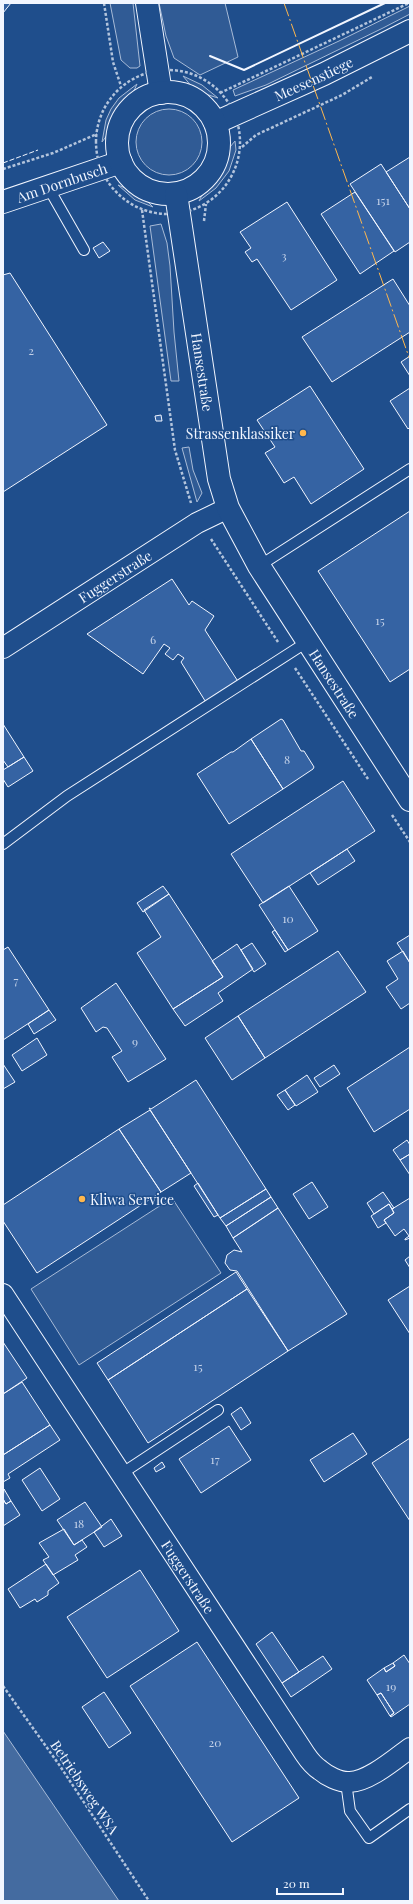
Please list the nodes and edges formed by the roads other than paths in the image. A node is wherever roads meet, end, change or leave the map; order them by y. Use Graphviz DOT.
graph roads {
  1 [pos="147,3"];
  2 [pos="410,30"];
  3 [pos="161,92"];
  4 [pos="215,123"];
  5 [pos="121,162"];
  6 [pos="48,187"];
  7 [pos="176,194"];
  8 [pos="3,202"];
  9 [pos="84,250"];
  10 [pos="410,470"];
  11 [pos="228,508"];
  12 [pos="259,566"];
  13 [pos="308,642"];
  14 [pos="3,648"];
  15 [pos="410,800"];
  16 [pos="3,844"];
  17 [pos="3,1294"];
  18 [pos="218,1410"];
  19 [pos="121,1474"];
  20 [pos="410,1748"];
  21 [pos="346,1782"];
  22 [pos="410,1810"];
  1 -- 3 [label="main road"];
  2 -- 4 [label="main road, Meesenstiege"];
  3 -- 4 [label="main road"];
  3 -- 5 [label="main road"];
  4 -- 7 [label="main road"];
  5 -- 6 [label="main road, Am Dornbusch"];
  5 -- 7 [label="main road"];
  6 -- 8 [label="main road, Am Dornbusch"];
  6 -- 9 [label="lane"];
  7 -- 11 [label="main road, Hansestraße"];
  10 -- 12 [label="lane"];
  11 -- 12 [label="main road, Hansestraße"];
  11 -- 14 [label="street, Fuggerstraße"];
  12 -- 13 [label="main road, Hansestraße"];
  13 -- 15 [label="main road, Hansestraße"];
  13 -- 16 [label="lane"];
  17 -- 19 [label="street, Fuggerstraße"];
  18 -- 19 [label="lane"];
  19 -- 21 [label="street, Fuggerstraße"];
  20 -- 21 [label="street"];
  21 -- 22 [label="lane"];
}
